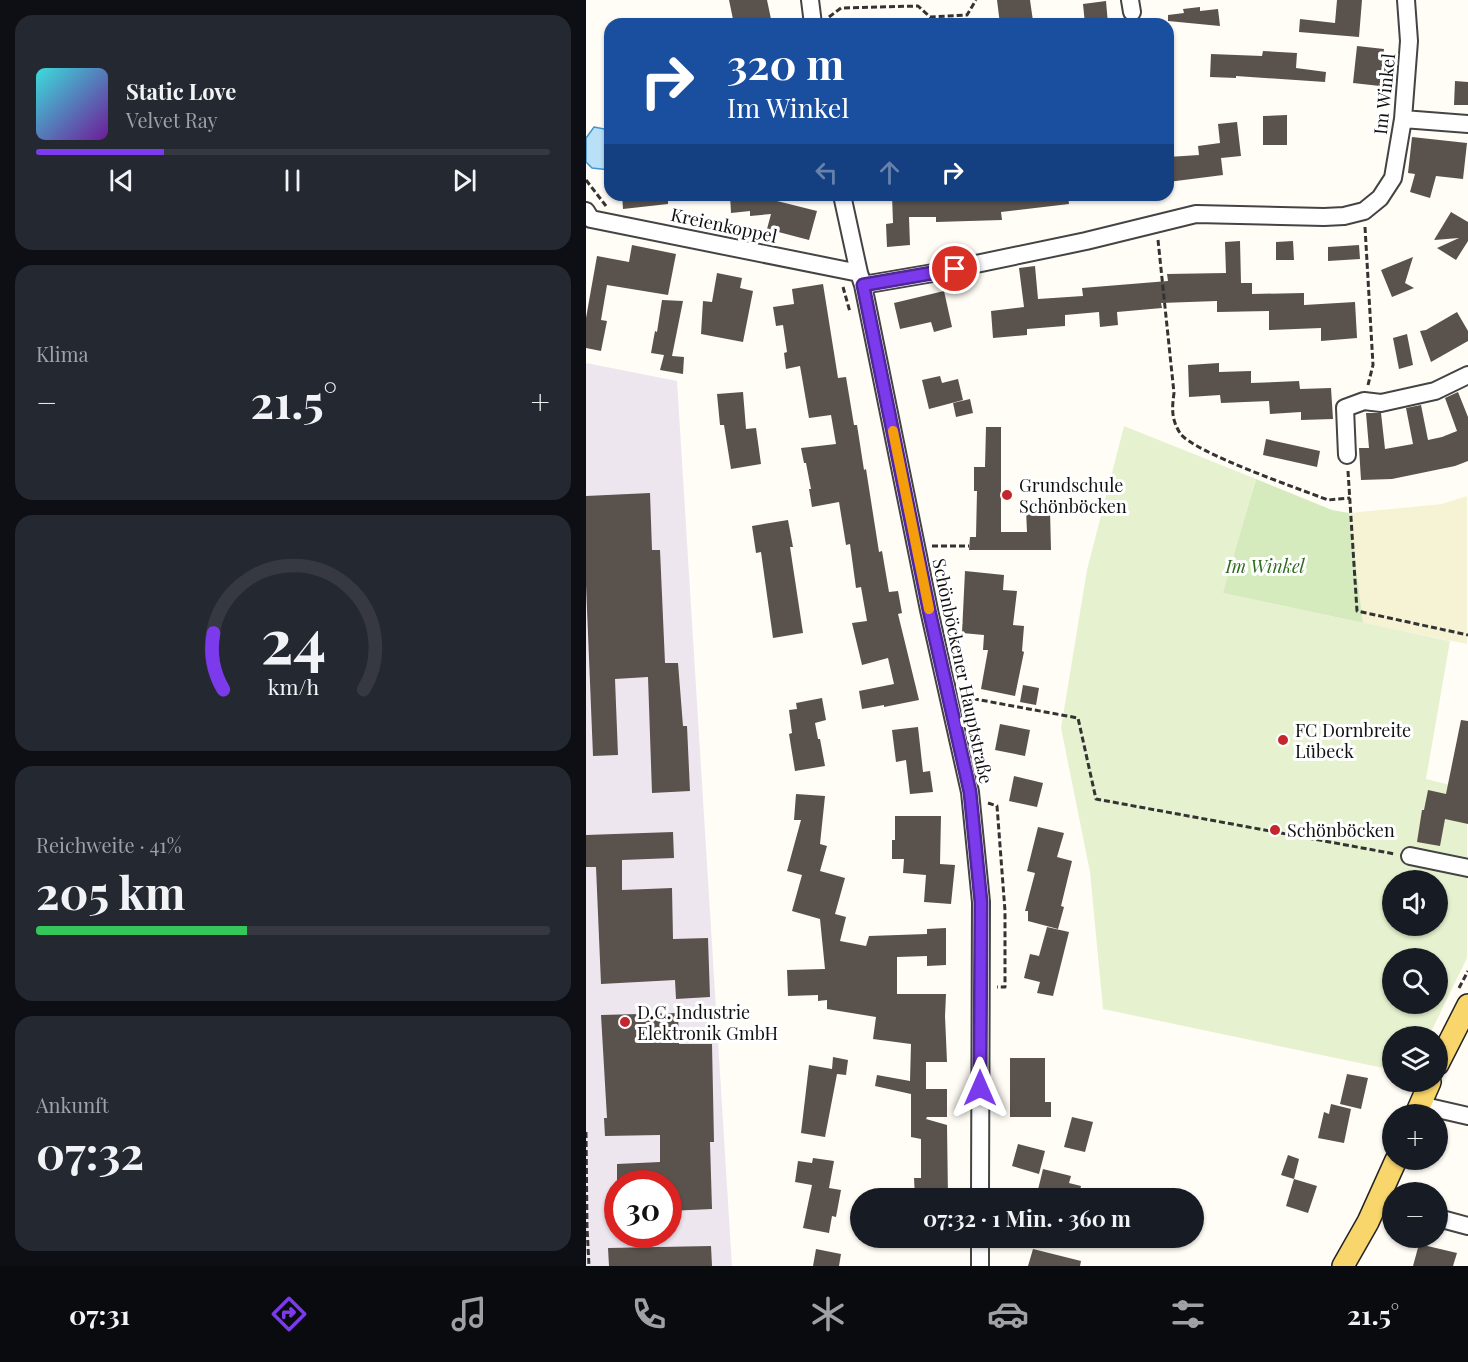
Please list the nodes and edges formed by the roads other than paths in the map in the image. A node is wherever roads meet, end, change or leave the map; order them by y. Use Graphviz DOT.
graph roads {
  1 [pos="810,0"];
  2 [pos="1406,0"];
  3 [pos="812,18"];
  4 [pos="1403,119"];
  5 [pos="1468,124"];
  6 [pos="843,201"];
  7 [pos="586,211"];
  8 [pos="861,279"];
  9 [pos="1468,375"];
  10 [pos="1347,454"];
  11 [pos="1410,856"];
  12 [pos="1468,868"];
  13 [pos="1468,1005"];
  14 [pos="1448,1044"];
  15 [pos="1448,1114"];
  16 [pos="1468,1116"];
  17 [pos="980,1188"];
  18 [pos="1382,1208"];
  19 [pos="1448,1221"];
  20 [pos="1468,1226"];
  21 [pos="980,1248"];
  22 [pos="980,1266"];
  23 [pos="1344,1266"];
  1 -- 3 [label="street"];
  2 -- 4 [label="street, Im Winkel"];
  4 -- 5 [label="street"];
  4 -- 8 [label="street, Im Winkel"];
  6 -- 8 [label="street, Schönböckener Hauptstraße"];
  7 -- 8 [label="street, Kreienkoppel"];
  8 -- 17 [label="street, Schönböckener Hauptstraße"];
  9 -- 10 [label="street"];
  11 -- 12 [label="street"];
  13 -- 14 [label="main road"];
  15 -- 16 [label="street"];
  18 -- 23 [label="main road"];
  19 -- 20 [label="street"];
  21 -- 22 [label="street"];
}
